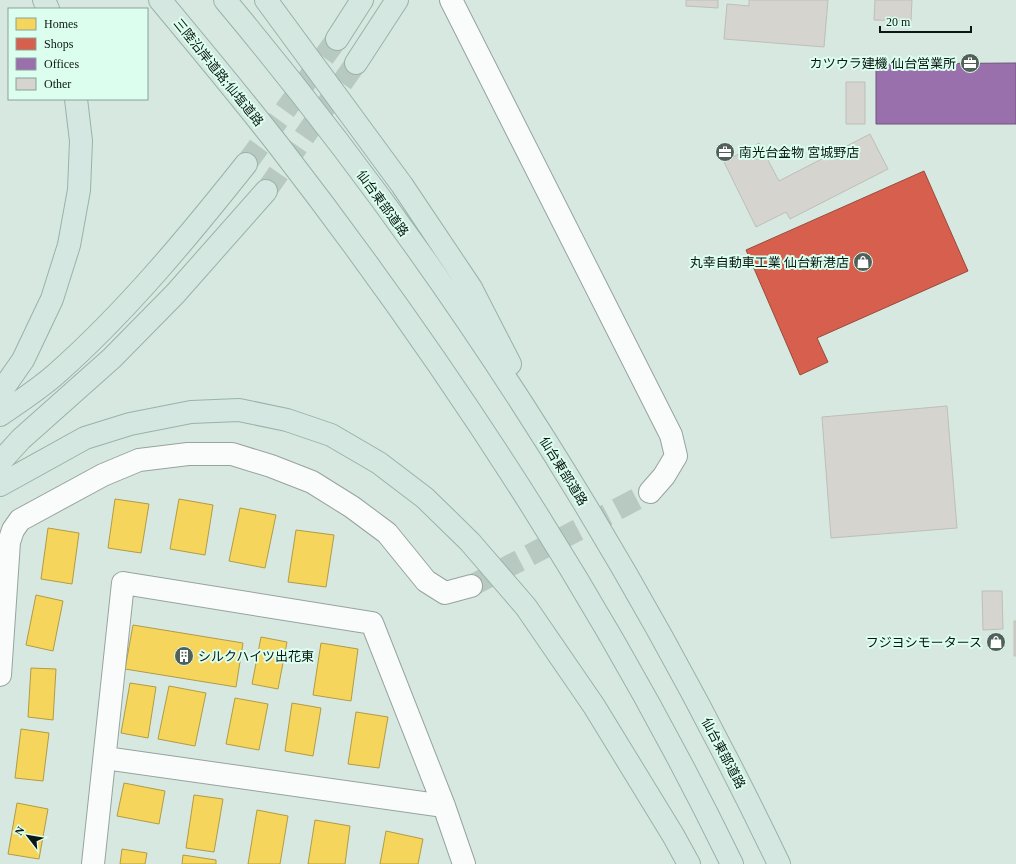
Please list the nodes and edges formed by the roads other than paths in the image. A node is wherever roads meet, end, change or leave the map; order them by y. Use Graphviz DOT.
graph roads {
  1 [pos="160,0"];
  2 [pos="225,0"];
  3 [pos="266,0"];
  4 [pos="362,0"];
  5 [pos="397,0"];
  6 [pos="451,0"];
  7 [pos="337,39"];
  8 [pos="356,63"];
  9 [pos="76,100"];
  10 [pos="246,164"];
  11 [pos="266,190"];
  12 [pos="0,393"];
  13 [pos="0,415"];
  14 [pos="0,462"];
  15 [pos="561,466"];
  16 [pos="0,485"];
  17 [pos="650,492"];
  18 [pos="471,586"];
  19 [pos="0,675"];
  20 [pos="105,758"];
  21 [pos="444,806"];
  22 [pos="92,864"];
  23 [pos="464,864"];
  24 [pos="689,864"];
  25 [pos="732,864"];
  26 [pos="779,864"];
  1 -- 25 [label="highway, 三陸沿岸道路;仙塩道路"];
  2 -- 15 [label="highway, 仙台東部道路"];
  3 -- 15 [label="highway"];
  4 -- 7 [label="highway"];
  5 -- 8 [label="highway"];
  6 -- 17 [label="street"];
  9 -- 12 [label="highway"];
  10 -- 13 [label="highway"];
  11 -- 14 [label="highway"];
  15 -- 26 [label="highway, 仙台東部道路"];
  16 -- 24 [label="highway"];
  18 -- 19 [label="street"];
  20 -- 21 [label="street"];
  20 -- 21 [label="street"];
  20 -- 22 [label="street"];
  21 -- 23 [label="street"];
}
